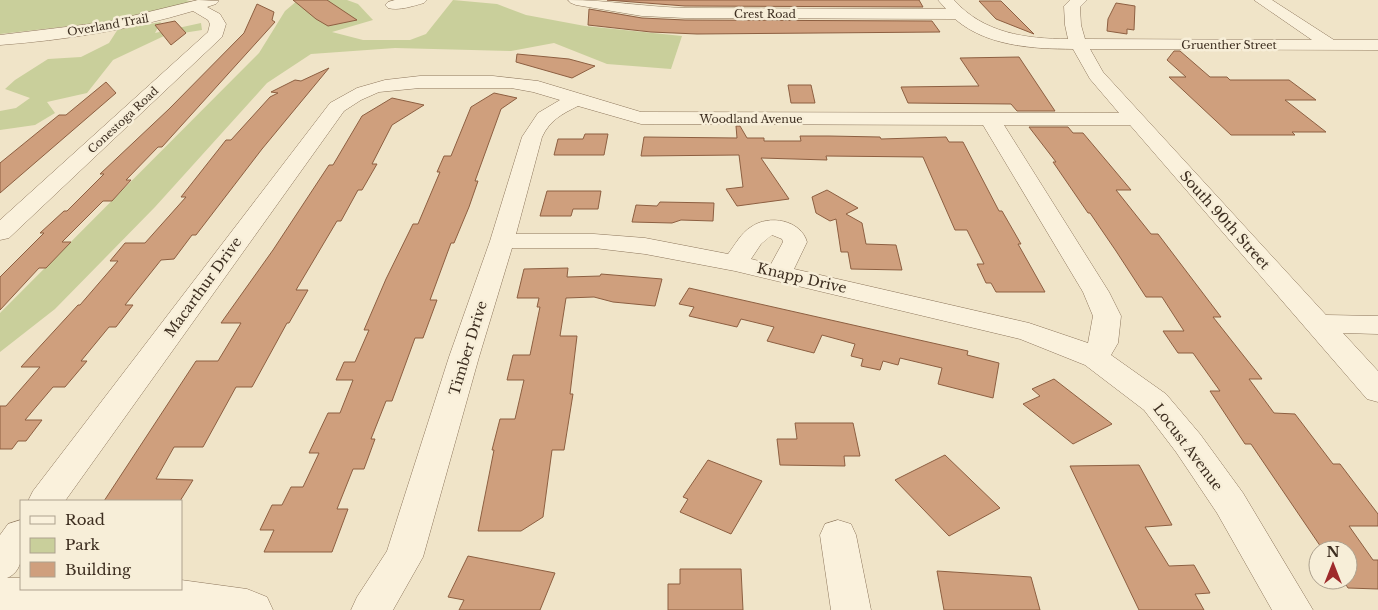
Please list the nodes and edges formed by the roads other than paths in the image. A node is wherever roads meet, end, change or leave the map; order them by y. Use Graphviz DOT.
graph roads {
  1 [pos="215,0"];
  2 [pos="419,0"];
  3 [pos="576,0"];
  4 [pos="1080,0"];
  5 [pos="1262,0"];
  6 [pos="393,5"];
  7 [pos="194,6"];
  8 [pos="951,7"];
  9 [pos="2,42"];
  10 [pos="1079,45"];
  11 [pos="1331,45"];
  12 [pos="1378,45"];
  13 [pos="373,88"];
  14 [pos="576,100"];
  15 [pos="990,119"];
  16 [pos="1136,119"];
  17 [pos="0,233"];
  18 [pos="502,242"];
  19 [pos="735,263"];
  20 [pos="779,273"];
  21 [pos="1318,324"];
  22 [pos="1378,325"];
  23 [pos="1095,358"];
  24 [pos="1378,392"];
  25 [pos="47,500"];
  26 [pos="838,535"];
  27 [pos="20,536"];
  28 [pos="0,564"];
  29 [pos="0,595"];
  30 [pos="253,610"];
  31 [pos="371,610"];
  32 [pos="852,610"];
  33 [pos="1293,610"];
  1 -- 7 [label="street, Overland Trail"];
  2 -- 6 [label="street"];
  3 -- 8 [label="street, Crest Road"];
  4 -- 10 [label="street, South 90th Street"];
  5 -- 11 [label="street"];
  7 -- 9 [label="street, Overland Trail"];
  7 -- 17 [label="street, Conestoga Road"];
  8 -- 10 [label="street, Gruenther Street"];
  10 -- 11 [label="street, Gruenther Street"];
  10 -- 16 [label="street, South 90th Street"];
  11 -- 12 [label="street, Gruenther Street"];
  13 -- 14 [label="street, Woodland Avenue"];
  13 -- 25 [label="street, Macarthur Drive"];
  14 -- 15 [label="street, Woodland Avenue"];
  14 -- 18 [label="street, Timber Drive"];
  15 -- 16 [label="street, Woodland Avenue"];
  15 -- 23 [label="street"];
  16 -- 21 [label="street, South 90th Street"];
  18 -- 19 [label="street, Knapp Drive"];
  18 -- 31 [label="street, Timber Drive"];
  19 -- 20 [label="street, Knapp Drive"];
  19 -- 20 [label="street"];
  20 -- 23 [label="street, Knapp Drive"];
  21 -- 22 [label="street"];
  21 -- 24 [label="street, South 90th Street"];
  23 -- 33 [label="street, Locust Avenue"];
  26 -- 32 [label="street"];
  27 -- 28 [label="street"];
  29 -- 30 [label="street"];
}
